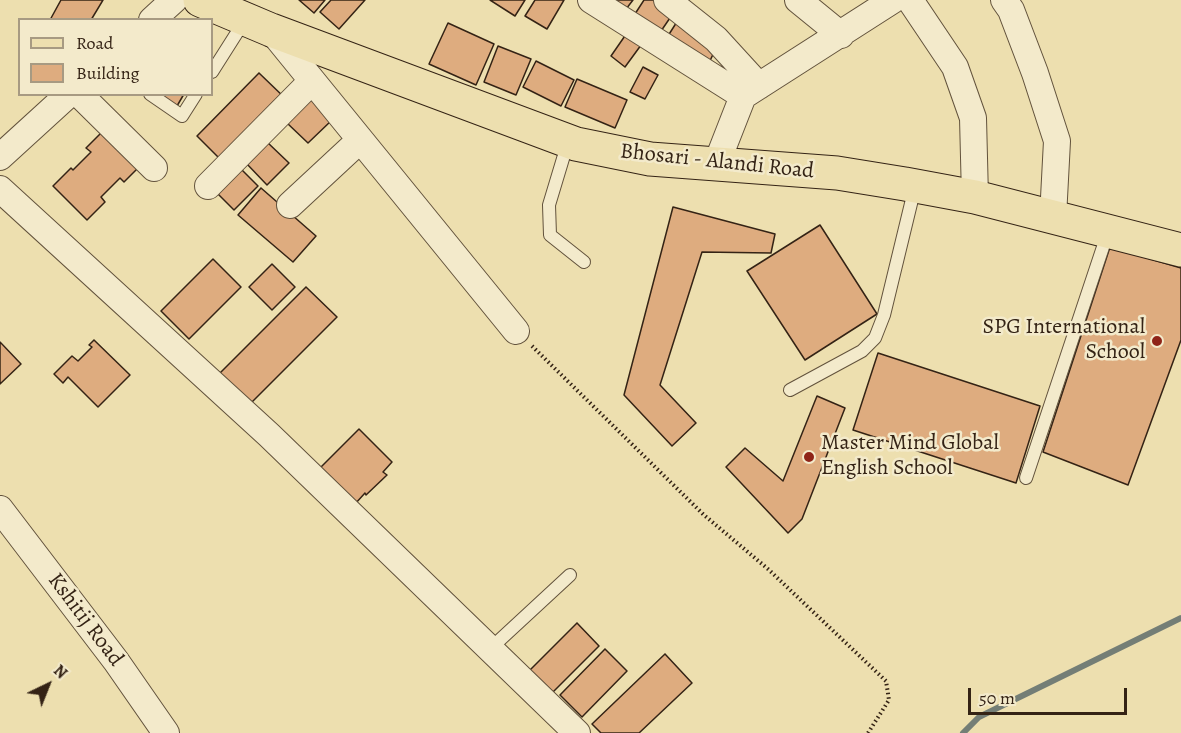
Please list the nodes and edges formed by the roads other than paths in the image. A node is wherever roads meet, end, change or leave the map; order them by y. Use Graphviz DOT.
graph roads {
  1 [pos="174,0"];
  2 [pos="187,0"];
  3 [pos="200,0"];
  4 [pos="591,0"];
  5 [pos="667,0"];
  6 [pos="798,0"];
  7 [pos="893,0"];
  8 [pos="910,0"];
  9 [pos="1004,0"];
  10 [pos="154,18"];
  11 [pos="173,18"];
  12 [pos="259,25"];
  13 [pos="841,35"];
  14 [pos="213,71"];
  15 [pos="312,81"];
  16 [pos="751,91"];
  17 [pos="67,96"];
  18 [pos="81,96"];
  19 [pos="153,96"];
  20 [pos="195,96"];
  21 [pos="360,140"];
  22 [pos="569,141"];
  23 [pos="0,157"];
  24 [pos="716,165"];
  25 [pos="154,168"];
  26 [pos="208,186"];
  27 [pos="915,186"];
  28 [pos="0,189"];
  29 [pos="975,197"];
  30 [pos="290,205"];
  31 [pos="1053,217"];
  32 [pos="1108,231"];
  33 [pos="1181,250"];
  34 [pos="584,262"];
  35 [pos="516,331"];
  36 [pos="790,390"];
  37 [pos="1026,478"];
  38 [pos="3,519"];
  39 [pos="570,576"];
  40 [pos="490,649"];
  41 [pos="166,733"];
  42 [pos="577,733"];
  1 -- 10 [label="street"];
  2 -- 11 [label="lane"];
  3 -- 12 [label="main road, Bhosari - Alandi Road"];
  4 -- 16 [label="street"];
  5 -- 16 [label="street"];
  6 -- 13 [label="street"];
  7 -- 13 [label="street"];
  8 -- 29 [label="street"];
  9 -- 31 [label="street"];
  12 -- 14 [label="lane"];
  12 -- 15 [label="street"];
  12 -- 22 [label="main road, Bhosari - Alandi Road"];
  13 -- 16 [label="street"];
  15 -- 21 [label="street"];
  15 -- 26 [label="street"];
  16 -- 24 [label="street"];
  17 -- 23 [label="street"];
  18 -- 25 [label="street"];
  19 -- 20 [label="lane"];
  21 -- 30 [label="street"];
  21 -- 35 [label="street"];
  22 -- 24 [label="main road, Bhosari - Alandi Road"];
  22 -- 34 [label="lane"];
  24 -- 27 [label="main road, Bhosari - Alandi Road"];
  27 -- 29 [label="main road, Bhosari - Alandi Road"];
  27 -- 36 [label="lane"];
  28 -- 40 [label="street"];
  29 -- 31 [label="main road, Bhosari - Alandi Road"];
  31 -- 32 [label="main road, Bhosari - Alandi Road"];
  32 -- 33 [label="main road, Bhosari - Alandi Road"];
  32 -- 37 [label="lane"];
  38 -- 41 [label="street, Kshitij Road"];
  39 -- 40 [label="lane"];
  40 -- 42 [label="street"];
}
